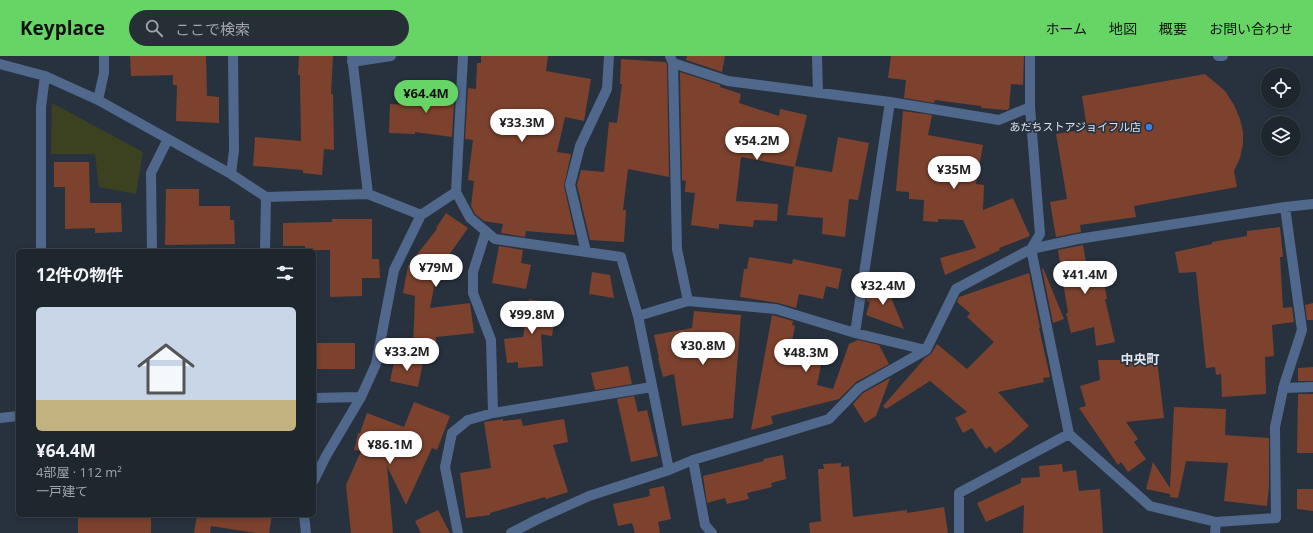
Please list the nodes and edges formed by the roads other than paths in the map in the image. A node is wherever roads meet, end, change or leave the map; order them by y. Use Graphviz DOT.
graph roads {
  1 [pos="104,56"];
  2 [pos="233,56"];
  3 [pos="391,56"];
  4 [pos="463,56"];
  5 [pos="609,56"];
  6 [pos="817,56"];
  7 [pos="1030,56"];
  8 [pos="1218,56"];
  9 [pos="1223,56"];
  10 [pos="352,59"];
  11 [pos="672,60"];
  12 [pos="0,64"];
  13 [pos="44,76"];
  14 [pos="818,93"];
  15 [pos="98,100"];
  16 [pos="890,102"];
  17 [pos="1030,107"];
  18 [pos="168,140"];
  19 [pos="232,174"];
  20 [pos="456,192"];
  21 [pos="368,194"];
  22 [pos="266,197"];
  23 [pos="1313,204"];
  24 [pos="1285,207"];
  25 [pos="421,215"];
  26 [pos="486,231"];
  27 [pos="40,249"];
  28 [pos="152,249"];
  29 [pos="265,249"];
  30 [pos="1031,249"];
  31 [pos="586,252"];
  32 [pos="688,301"];
  33 [pos="638,316"];
  34 [pos="855,333"];
  35 [pos="926,350"];
  36 [pos="652,387"];
  37 [pos="1313,387"];
  38 [pos="1283,388"];
  39 [pos="361,397"];
  40 [pos="316,398"];
  41 [pos="493,413"];
  42 [pos="16,416"];
  43 [pos="0,418"];
  44 [pos="1069,434"];
  45 [pos="693,460"];
  46 [pos="668,470"];
  47 [pos="316,476"];
  48 [pos="304,517"];
  49 [pos="1216,522"];
  50 [pos="306,533"];
  51 [pos="458,533"];
  52 [pos="511,533"];
  53 [pos="712,533"];
  54 [pos="959,533"];
  55 [pos="1215,533"];
  1 -- 15 [label="street"];
  2 -- 19 [label="street"];
  3 -- 10 [label="street"];
  4 -- 20 [label="street"];
  5 -- 31 [label="street"];
  6 -- 14 [label="street"];
  7 -- 17 [label="street"];
  8 -- 9 [label="street"];
  10 -- 21 [label="street"];
  11 -- 14 [label="street"];
  11 -- 32 [label="street"];
  12 -- 13 [label="street"];
  13 -- 15 [label="street"];
  13 -- 27 [label="street"];
  14 -- 16 [label="street"];
  15 -- 18 [label="street"];
  16 -- 17 [label="street"];
  16 -- 34 [label="street"];
  17 -- 30 [label="street"];
  18 -- 19 [label="street"];
  18 -- 28 [label="street"];
  19 -- 22 [label="street"];
  20 -- 25 [label="street"];
  20 -- 26 [label="street"];
  21 -- 22 [label="street"];
  21 -- 25 [label="street"];
  22 -- 29 [label="street"];
  23 -- 24 [label="street"];
  24 -- 30 [label="street"];
  24 -- 38 [label="street"];
  25 -- 39 [label="street"];
  26 -- 31 [label="street"];
  26 -- 41 [label="street"];
  30 -- 35 [label="street"];
  30 -- 44 [label="street"];
  31 -- 33 [label="street"];
  32 -- 33 [label="street"];
  32 -- 34 [label="street"];
  33 -- 36 [label="street"];
  34 -- 35 [label="street"];
  35 -- 45 [label="street"];
  36 -- 41 [label="street"];
  36 -- 46 [label="street"];
  37 -- 38 [label="street"];
  38 -- 49 [label="street"];
  39 -- 40 [label="street"];
  39 -- 47 [label="street"];
  41 -- 51 [label="street"];
  42 -- 43 [label="street"];
  44 -- 49 [label="street"];
  44 -- 54 [label="street"];
  45 -- 46 [label="street"];
  45 -- 53 [label="street"];
  46 -- 52 [label="street"];
  48 -- 50 [label="street"];
  49 -- 55 [label="street"];
}
